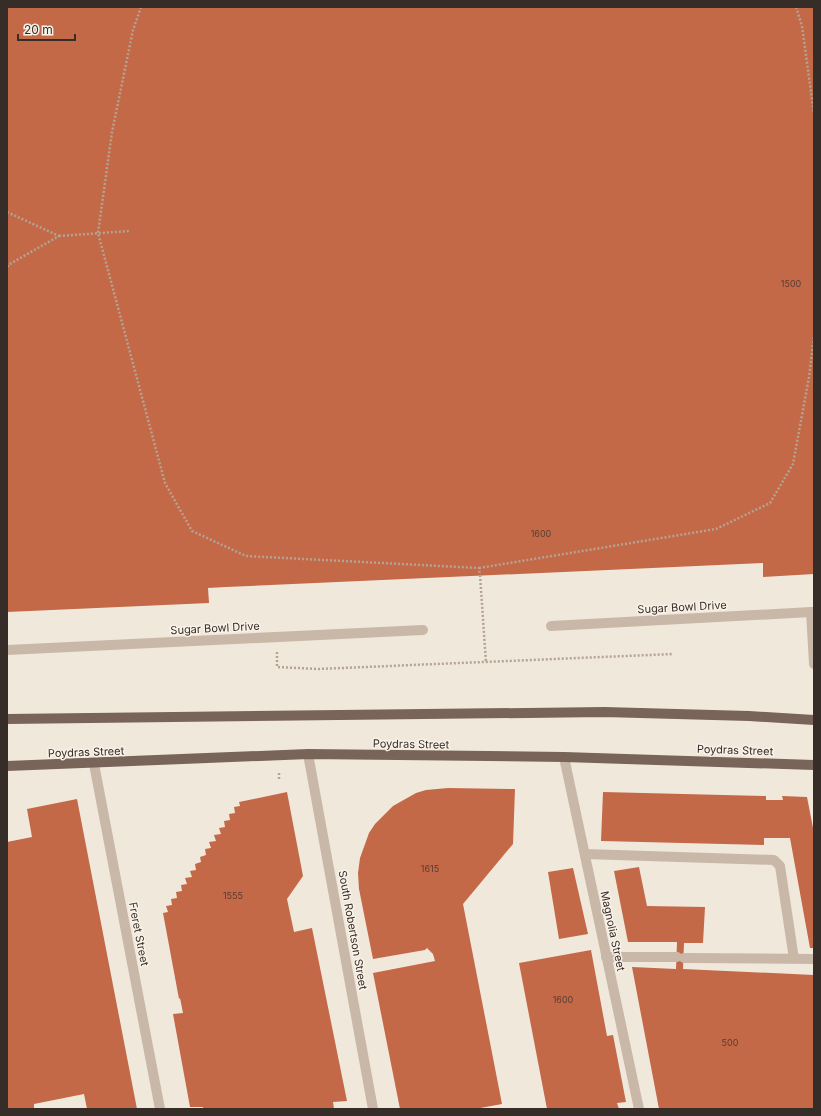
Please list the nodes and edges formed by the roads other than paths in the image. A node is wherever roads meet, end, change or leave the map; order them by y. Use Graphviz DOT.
graph roads {
  1 [pos="813,612"];
  2 [pos="551,626"];
  3 [pos="423,630"];
  4 [pos="7,650"];
  5 [pos="814,664"];
  6 [pos="7,719"];
  7 [pos="814,720"];
  8 [pos="308,754"];
  9 [pos="564,757"];
  10 [pos="94,764"];
  11 [pos="814,765"];
  12 [pos="7,766"];
  13 [pos="585,854"];
  14 [pos="606,957"];
  15 [pos="794,959"];
  16 [pos="814,959"];
  17 [pos="160,1109"];
  18 [pos="373,1109"];
  19 [pos="639,1109"];
  1 -- 2 [label="street, Sugar Bowl Drive"];
  1 -- 5 [label="street"];
  3 -- 4 [label="street, Sugar Bowl Drive"];
  6 -- 7 [label="main road"];
  8 -- 9 [label="main road, Poydras Street"];
  8 -- 10 [label="main road, Poydras Street"];
  8 -- 18 [label="street, South Robertson Street"];
  9 -- 11 [label="main road, Poydras Street"];
  9 -- 13 [label="street, Magnolia Street"];
  10 -- 12 [label="main road, Poydras Street"];
  10 -- 17 [label="street, Freret Street"];
  13 -- 14 [label="street, Magnolia Street"];
  13 -- 15 [label="street"];
  14 -- 15 [label="street"];
  14 -- 19 [label="street, Magnolia Street"];
  15 -- 16 [label="street"];
}
